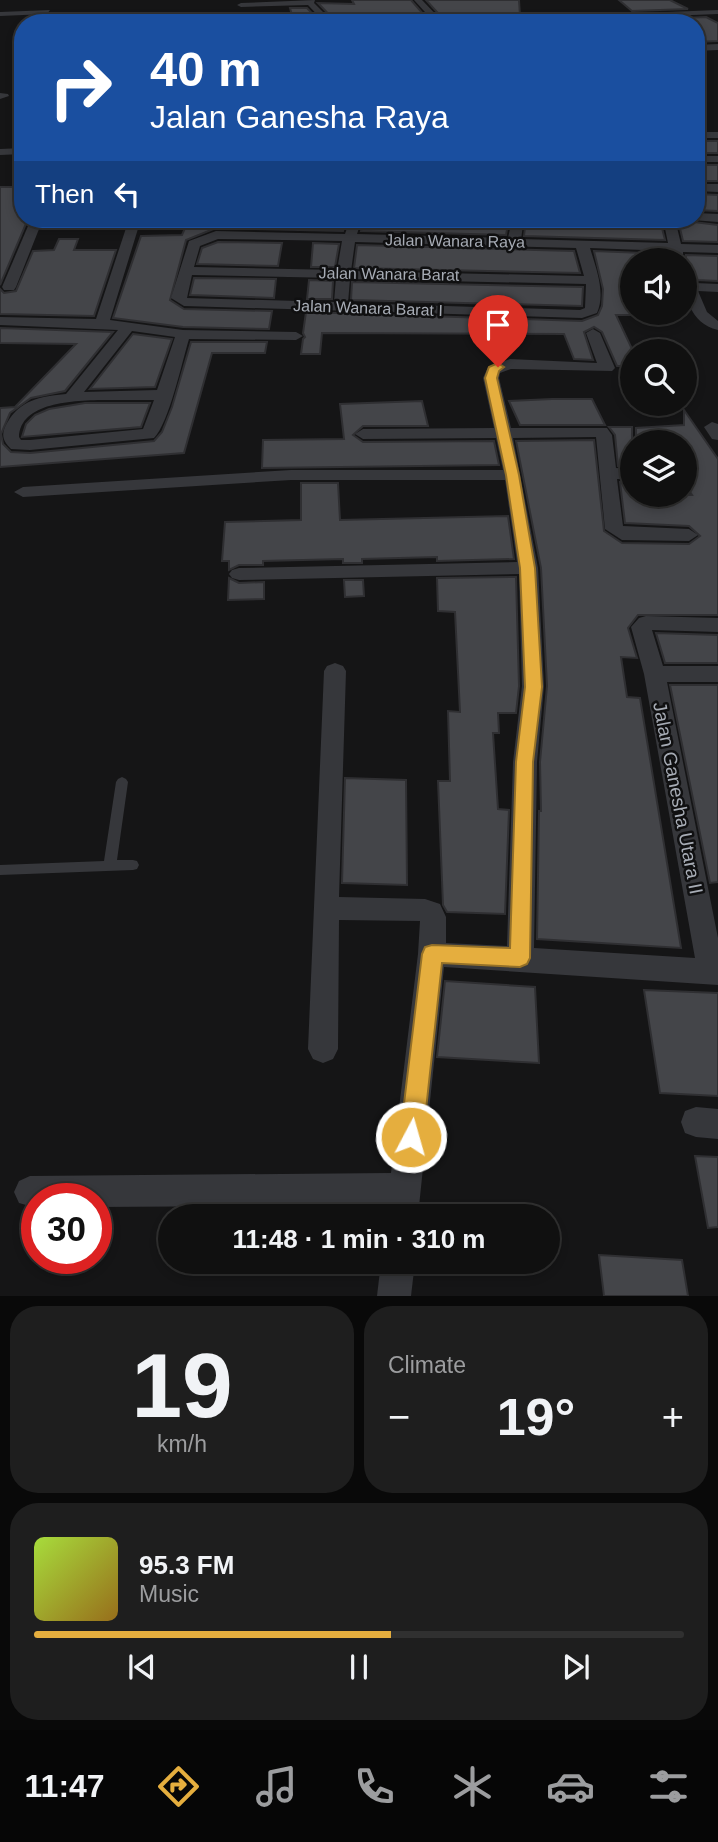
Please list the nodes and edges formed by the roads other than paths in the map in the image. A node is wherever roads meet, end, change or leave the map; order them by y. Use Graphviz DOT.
graph roads {
  1 [pos="418,0"];
  2 [pos="311,2"];
  3 [pos="586,3"];
  4 [pos="241,5"];
  5 [pos="718,12"];
  6 [pos="431,14"];
  7 [pos="591,14"];
  8 [pos="668,14"];
  9 [pos="33,228"];
  10 [pos="132,228"];
  11 [pos="219,228"];
  12 [pos="291,228"];
  13 [pos="354,228"];
  14 [pos="516,228"];
  15 [pos="670,228"];
  16 [pos="216,235"];
  17 [pos="288,237"];
  18 [pos="352,237"];
  19 [pos="514,242"];
  20 [pos="582,245"];
  21 [pos="675,248"];
  22 [pos="620,249"];
  23 [pos="718,249"];
  24 [pos="697,252"];
  25 [pos="186,271"];
  26 [pos="343,273"];
  27 [pos="592,279"];
  28 [pos="697,283"];
  29 [pos="9,287"];
  30 [pos="718,288"];
  31 [pos="697,304"];
  32 [pos="340,307"];
  33 [pos="0,321"];
  34 [pos="102,323"];
  35 [pos="716,326"];
  36 [pos="127,328"];
  37 [pos="593,333"];
  38 [pos="183,334"];
  39 [pos="296,336"];
  40 [pos="165,395"];
  41 [pos="70,399"];
  42 [pos="5,432"];
  43 [pos="504,433"];
  44 [pos="363,434"];
  45 [pos="607,473"];
  46 [pos="620,474"];
  47 [pos="513,475"];
  48 [pos="23,492"];
  49 [pos="689,535"];
  50 [pos="528,568"];
  51 [pos="239,574"];
  52 [pos="718,625"];
  53 [pos="335,671"];
  54 [pos="655,674"];
  55 [pos="718,674"];
  56 [pos="122,782"];
  57 [pos="133,865"];
  58 [pos="110,866"];
  59 [pos="0,870"];
  60 [pos="326,908"];
  61 [pos="432,954"];
  62 [pos="520,958"];
  63 [pos="714,972"];
  64 [pos="323,1049"];
  65 [pos="112,1194"];
  66 [pos="404,1203"];
  67 [pos="397,1274"];
  68 [pos="394,1296"];
  1 -- 6 [label="street"];
  2 -- 4 [label="street"];
  3 -- 7 [label="street"];
  5 -- 8 [label="street"];
  9 -- 29 [label="street"];
  10 -- 34 [label="street"];
  11 -- 16 [label="street"];
  12 -- 17 [label="street"];
  13 -- 18 [label="street"];
  14 -- 19 [label="street"];
  15 -- 21 [label="street"];
  16 -- 17 [label="street, Jalan Wanara Raya"];
  16 -- 25 [label="street, Jalan Wanara Raya"];
  17 -- 18 [label="street, Jalan Wanara Raya"];
  18 -- 19 [label="street, Jalan Wanara Raya"];
  18 -- 26 [label="street"];
  19 -- 20 [label="street, Jalan Wanara Raya"];
  20 -- 22 [label="street, Jalan Wanara Raya"];
  20 -- 27 [label="street"];
  23 -- 24 [label="street, Jalan Wanara Raya"];
  25 -- 26 [label="street, Jalan Wanara Barat"];
  25 -- 32 [label="street, Jalan Wanara Barat I"];
  26 -- 27 [label="street, Jalan Wanara Barat"];
  26 -- 32 [label="street"];
  27 -- 32 [label="street, Jalan Wanara Barat I"];
  28 -- 30 [label="street"];
  31 -- 35 [label="street"];
  33 -- 34 [label="street"];
  34 -- 36 [label="street"];
  36 -- 38 [label="street"];
  36 -- 41 [label="street"];
  37 -- 43 [label="street"];
  38 -- 39 [label="street"];
  38 -- 40 [label="street"];
  40 -- 41 [label="street"];
  40 -- 42 [label="street"];
  41 -- 42 [label="street"];
  43 -- 44 [label="street"];
  43 -- 45 [label="street"];
  43 -- 47 [label="street"];
  45 -- 46 [label="street"];
  45 -- 49 [label="street"];
  47 -- 48 [label="street"];
  47 -- 50 [label="street"];
  50 -- 51 [label="street"];
  50 -- 62 [label="street"];
  52 -- 54 [label="street, Jalan Ganesha Utara II"];
  53 -- 60 [label="street"];
  54 -- 55 [label="street"];
  54 -- 63 [label="street, Jalan Ganesha Utara II"];
  56 -- 58 [label="lane"];
  57 -- 58 [label="lane"];
  58 -- 59 [label="lane"];
  60 -- 61 [label="street"];
  60 -- 64 [label="street"];
  61 -- 62 [label="street"];
  61 -- 66 [label="street"];
  62 -- 63 [label="street"];
  65 -- 66 [label="street"];
  67 -- 68 [label="street"];
}
